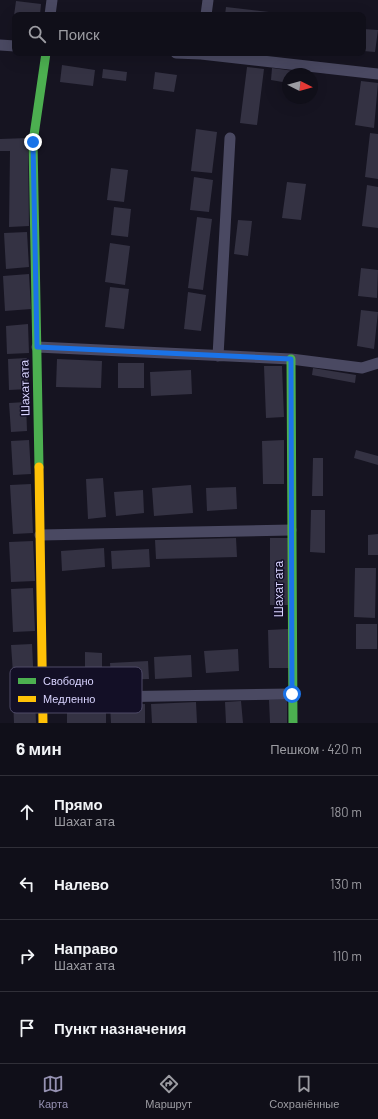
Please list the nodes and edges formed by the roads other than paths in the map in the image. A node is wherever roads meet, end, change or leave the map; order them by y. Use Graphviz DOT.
graph roads {
  1 [pos="52,0"];
  2 [pos="208,0"];
  3 [pos="50,12"];
  4 [pos="206,12"];
  5 [pos="0,44"];
  6 [pos="12,46"];
  7 [pos="46,56"];
  8 [pos="226,56"];
  9 [pos="378,74"];
  10 [pos="230,138"];
  11 [pos="37,347"];
  12 [pos="218,356"];
  13 [pos="291,359"];
  14 [pos="378,363"];
  15 [pos="291,530"];
  16 [pos="40,535"];
  17 [pos="42,667"];
  18 [pos="292,694"];
  19 [pos="142,696"];
  20 [pos="43,713"];
  21 [pos="43,723"];
  22 [pos="293,723"];
  1 -- 3 [label="street"];
  2 -- 4 [label="street"];
  5 -- 6 [label="street"];
  7 -- 11 [label="street, Шахат ата"];
  8 -- 9 [label="street"];
  10 -- 12 [label="street"];
  11 -- 12 [label="street"];
  11 -- 16 [label="street, Шахат ата"];
  12 -- 13 [label="street"];
  13 -- 14 [label="street"];
  13 -- 15 [label="street, Шахат ата"];
  15 -- 16 [label="street"];
  15 -- 18 [label="street, Шахат ата"];
  16 -- 17 [label="street, Шахат ата"];
  18 -- 19 [label="street"];
  18 -- 22 [label="street, Шахат ата"];
  20 -- 21 [label="street, Шахат ата"];
}
